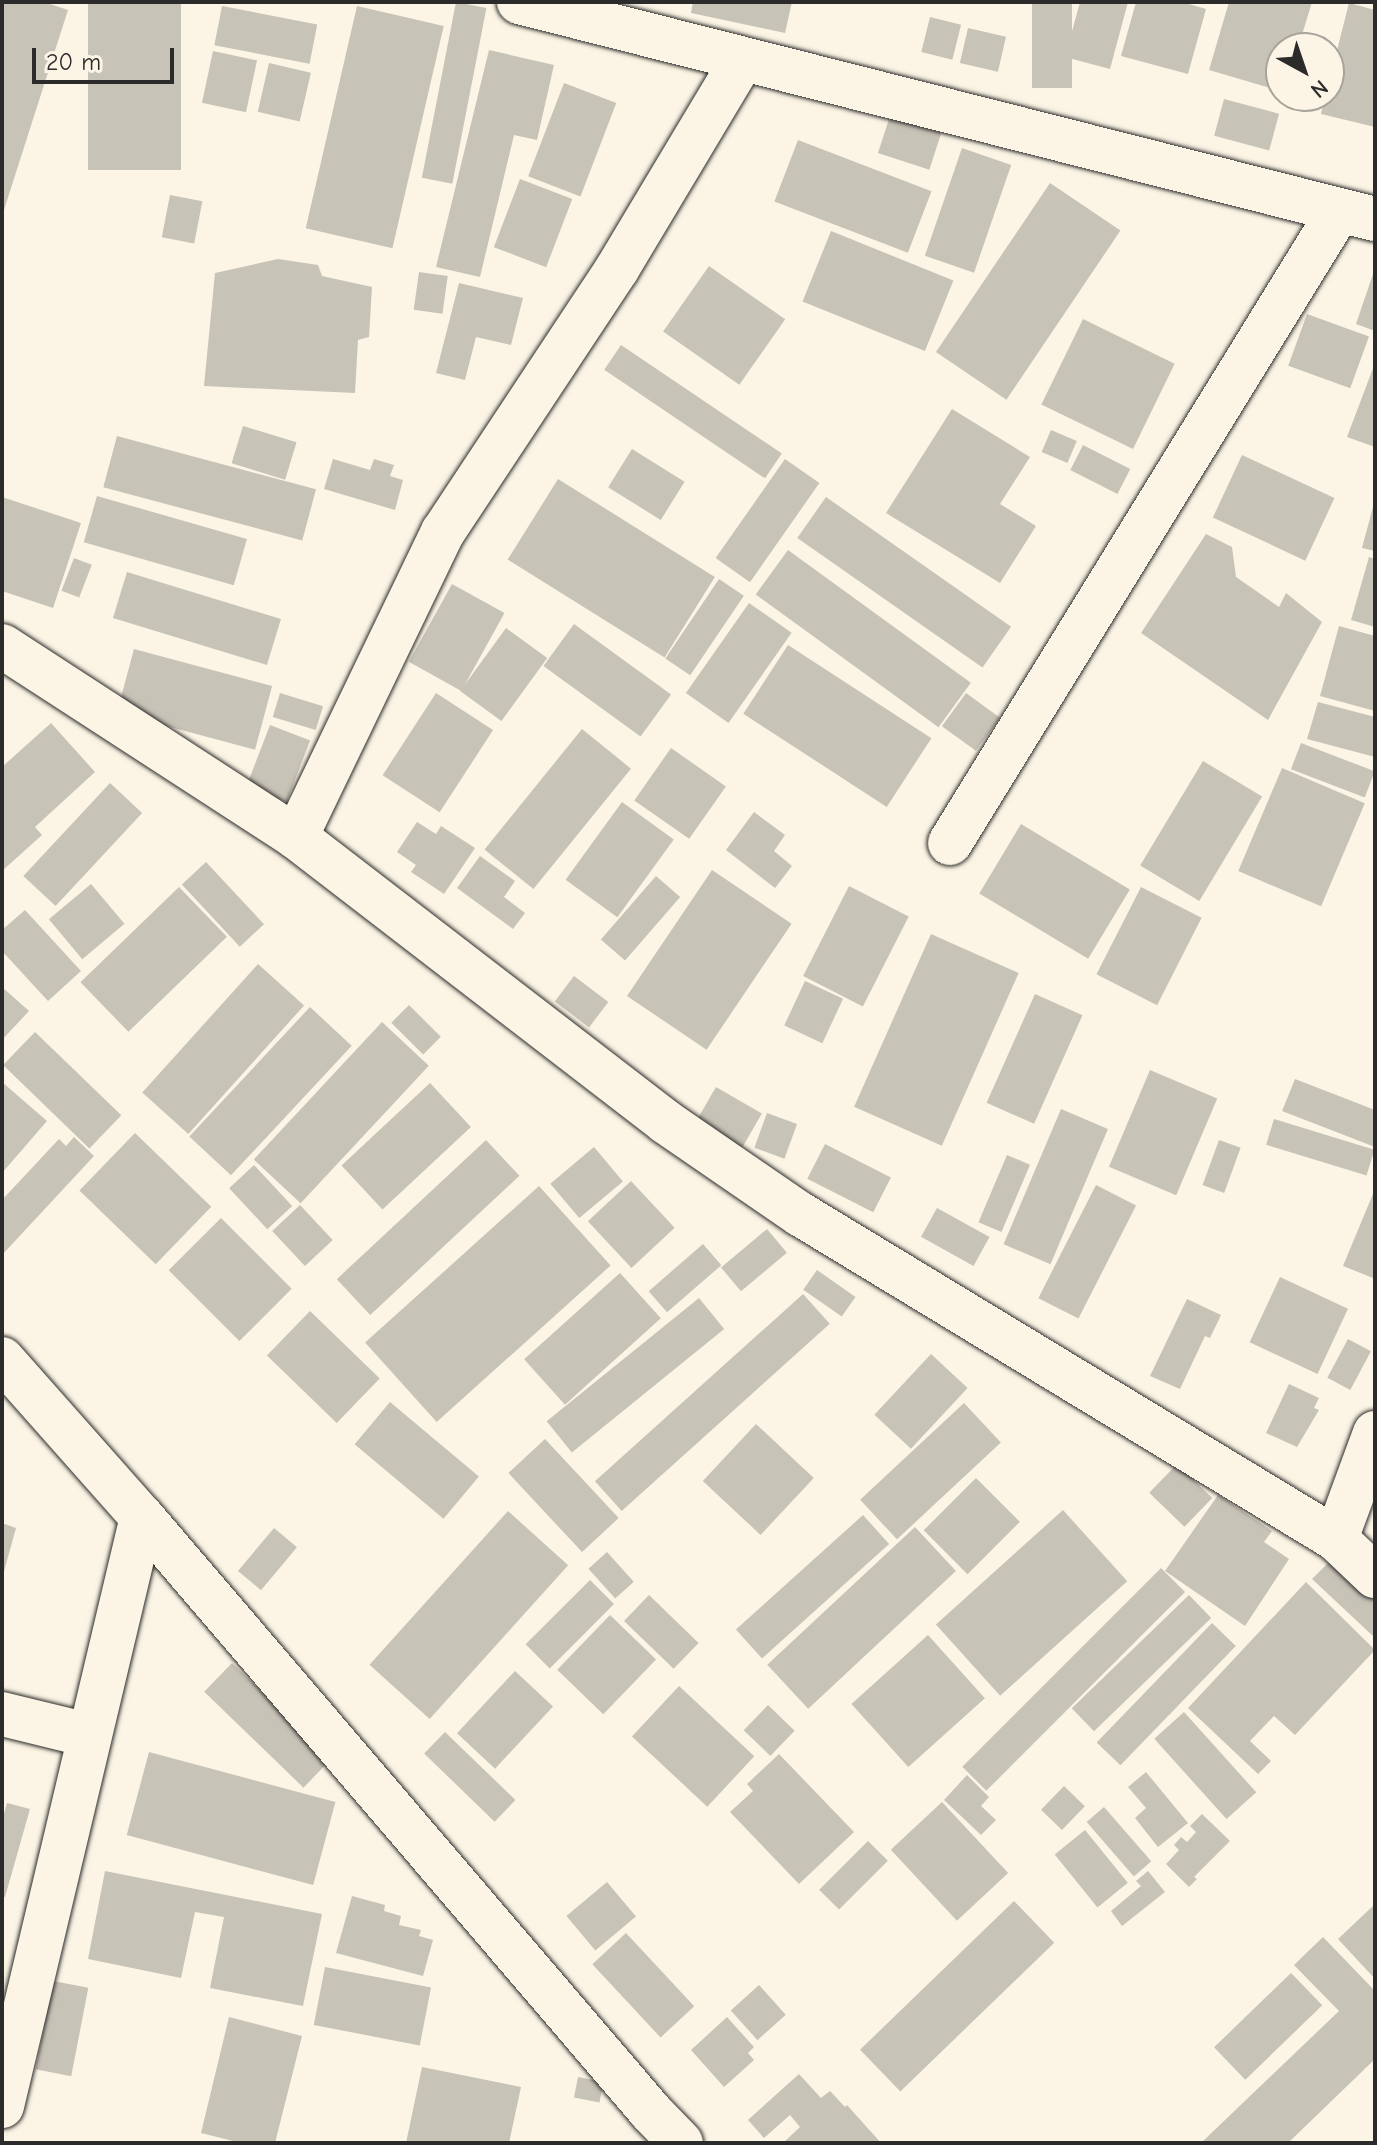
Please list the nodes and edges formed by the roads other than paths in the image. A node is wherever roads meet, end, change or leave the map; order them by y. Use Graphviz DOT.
graph roads {
  1 [pos="519,2"];
  2 [pos="742,60"];
  3 [pos="1357,215"];
  4 [pos="2,646"];
  5 [pos="296,837"];
  6 [pos="950,843"];
  7 [pos="2,1359"];
  8 [pos="1375,1433"];
  9 [pos="142,1517"];
  10 [pos="1336,1539"];
  11 [pos="1375,1576"];
  12 [pos="2,1714"];
  13 [pos="88,1735"];
  14 [pos="2,2106"];
  15 [pos="645,2128"];
  16 [pos="681,2143"];
  1 -- 2 [label="street"];
  2 -- 3 [label="street"];
  2 -- 5 [label="street"];
  3 -- 6 [label="street"];
  4 -- 5 [label="street"];
  5 -- 10 [label="street"];
  7 -- 9 [label="street"];
  8 -- 10 [label="street"];
  9 -- 13 [label="street"];
  9 -- 15 [label="street"];
  10 -- 11 [label="street"];
  12 -- 13 [label="street"];
  13 -- 14 [label="street"];
  15 -- 16 [label="street"];
}
